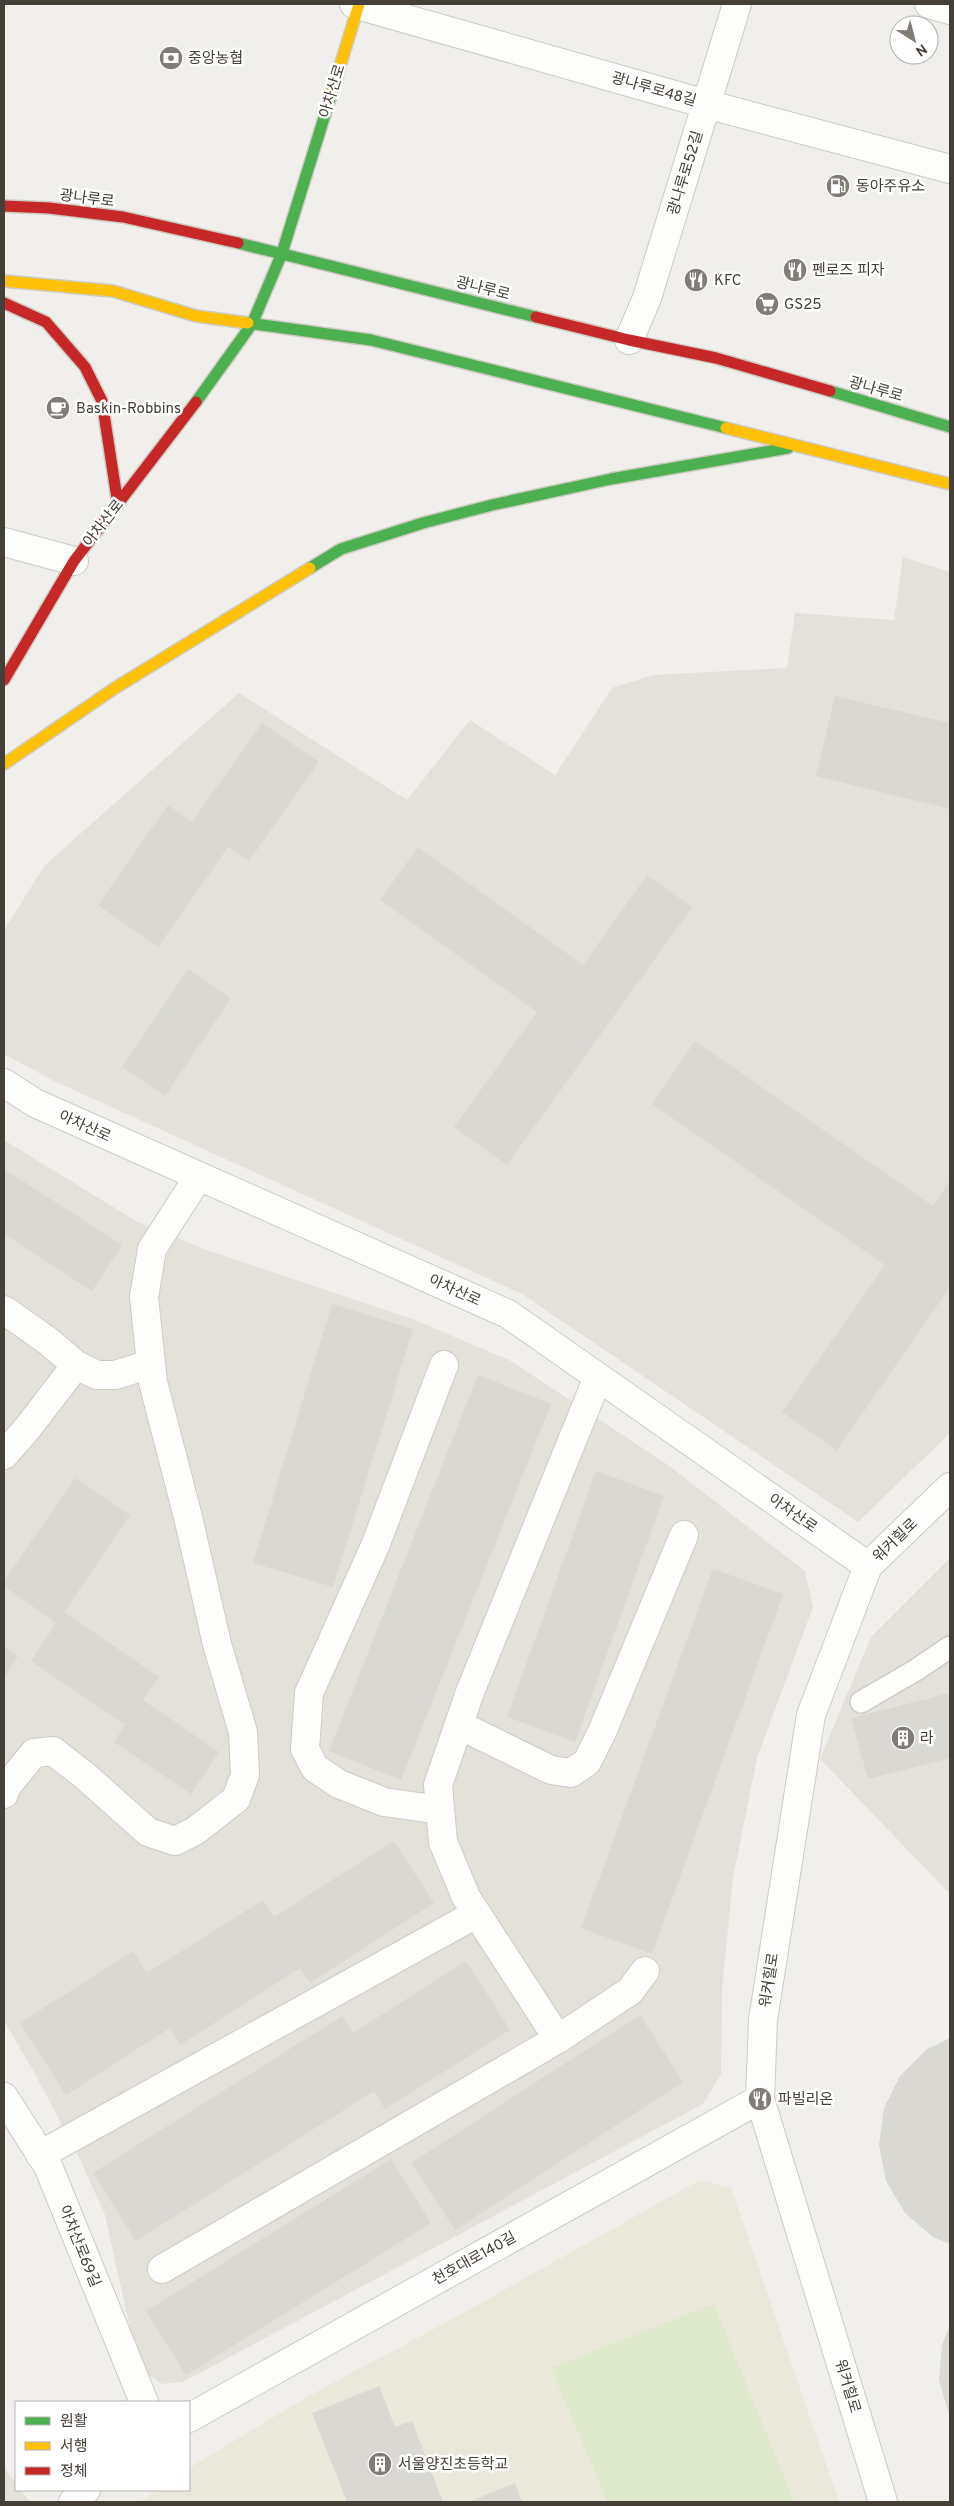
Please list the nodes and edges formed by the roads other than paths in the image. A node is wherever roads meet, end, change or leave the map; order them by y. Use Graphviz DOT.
graph roads {
  1 [pos="357,4"];
  2 [pos="736,4"];
  3 [pos="929,4"];
  4 [pos="950,10"];
  5 [pos="706,104"];
  6 [pos="950,169"];
  7 [pos="13,195"];
  8 [pos="4,206"];
  9 [pos="50,208"];
  10 [pos="282,253"];
  11 [pos="4,281"];
  12 [pos="4,303"];
  13 [pos="252,324"];
  14 [pos="629,340"];
  15 [pos="950,427"];
  16 [pos="798,446"];
  17 [pos="950,484"];
  18 [pos="118,505"];
  19 [pos="4,542"];
  20 [pos="74,561"];
  21 [pos="4,680"];
  22 [pos="4,764"];
  23 [pos="4,1083"];
  24 [pos="199,1176"];
  25 [pos="4,1310"];
  26 [pos="151,1364"];
  27 [pos="76,1365"];
  28 [pos="444,1365"];
  29 [pos="598,1376"];
  30 [pos="4,1454"];
  31 [pos="950,1487"];
  32 [pos="684,1535"];
  33 [pos="868,1566"];
  34 [pos="950,1647"];
  35 [pos="861,1702"];
  36 [pos="459,1725"];
  37 [pos="4,1794"];
  38 [pos="440,1810"];
  39 [pos="476,1914"];
  40 [pos="645,1971"];
  41 [pos="558,2039"];
  42 [pos="4,2097"];
  43 [pos="760,2099"];
  44 [pos="40,2155"];
  45 [pos="162,2269"];
  46 [pos="144,2401"];
  47 [pos="190,2417"];
  48 [pos="85,2491"];
  49 [pos="73,2502"];
  50 [pos="883,2502"];
  1 -- 5 [label="street, 광나루로48길"];
  1 -- 10 [label="main road, 아차산로"];
  2 -- 5 [label="street, 광나루로52길"];
  3 -- 4 [label="street"];
  5 -- 6 [label="street, 광나루로48길"];
  5 -- 14 [label="street, 광나루로52길"];
  7 -- 9 [label="main road"];
  8 -- 9 [label="main road, 광나루로"];
  9 -- 10 [label="main road, 광나루로"];
  10 -- 13 [label="main road, 아차산로"];
  10 -- 14 [label="main road, 광나루로"];
  11 -- 13 [label="main road"];
  12 -- 18 [label="main road"];
  13 -- 16 [label="main road"];
  13 -- 18 [label="main road, 아차산로"];
  14 -- 15 [label="main road, 광나루로"];
  16 -- 17 [label="main road"];
  16 -- 22 [label="main road"];
  18 -- 20 [label="main road, 아차산로"];
  19 -- 20 [label="street"];
  20 -- 21 [label="main road, 아차산로"];
  23 -- 24 [label="street, 아차산로"];
  24 -- 26 [label="street"];
  24 -- 29 [label="street, 아차산로"];
  25 -- 27 [label="street"];
  26 -- 27 [label="street"];
  26 -- 37 [label="street"];
  27 -- 30 [label="street"];
  28 -- 38 [label="street"];
  29 -- 33 [label="street, 아차산로"];
  29 -- 36 [label="street"];
  31 -- 33 [label="street, 워커힐로"];
  32 -- 36 [label="street"];
  33 -- 43 [label="street, 워커힐로"];
  34 -- 35 [label="lane"];
  36 -- 38 [label="street"];
  38 -- 39 [label="street"];
  39 -- 41 [label="street"];
  39 -- 44 [label="street"];
  40 -- 41 [label="street"];
  41 -- 45 [label="street"];
  42 -- 44 [label="street, 아차산로69길"];
  43 -- 47 [label="street, 천호대로140길"];
  43 -- 50 [label="street, 워커힐로"];
  44 -- 46 [label="street, 아차산로69길"];
  48 -- 49 [label="street"];
}
